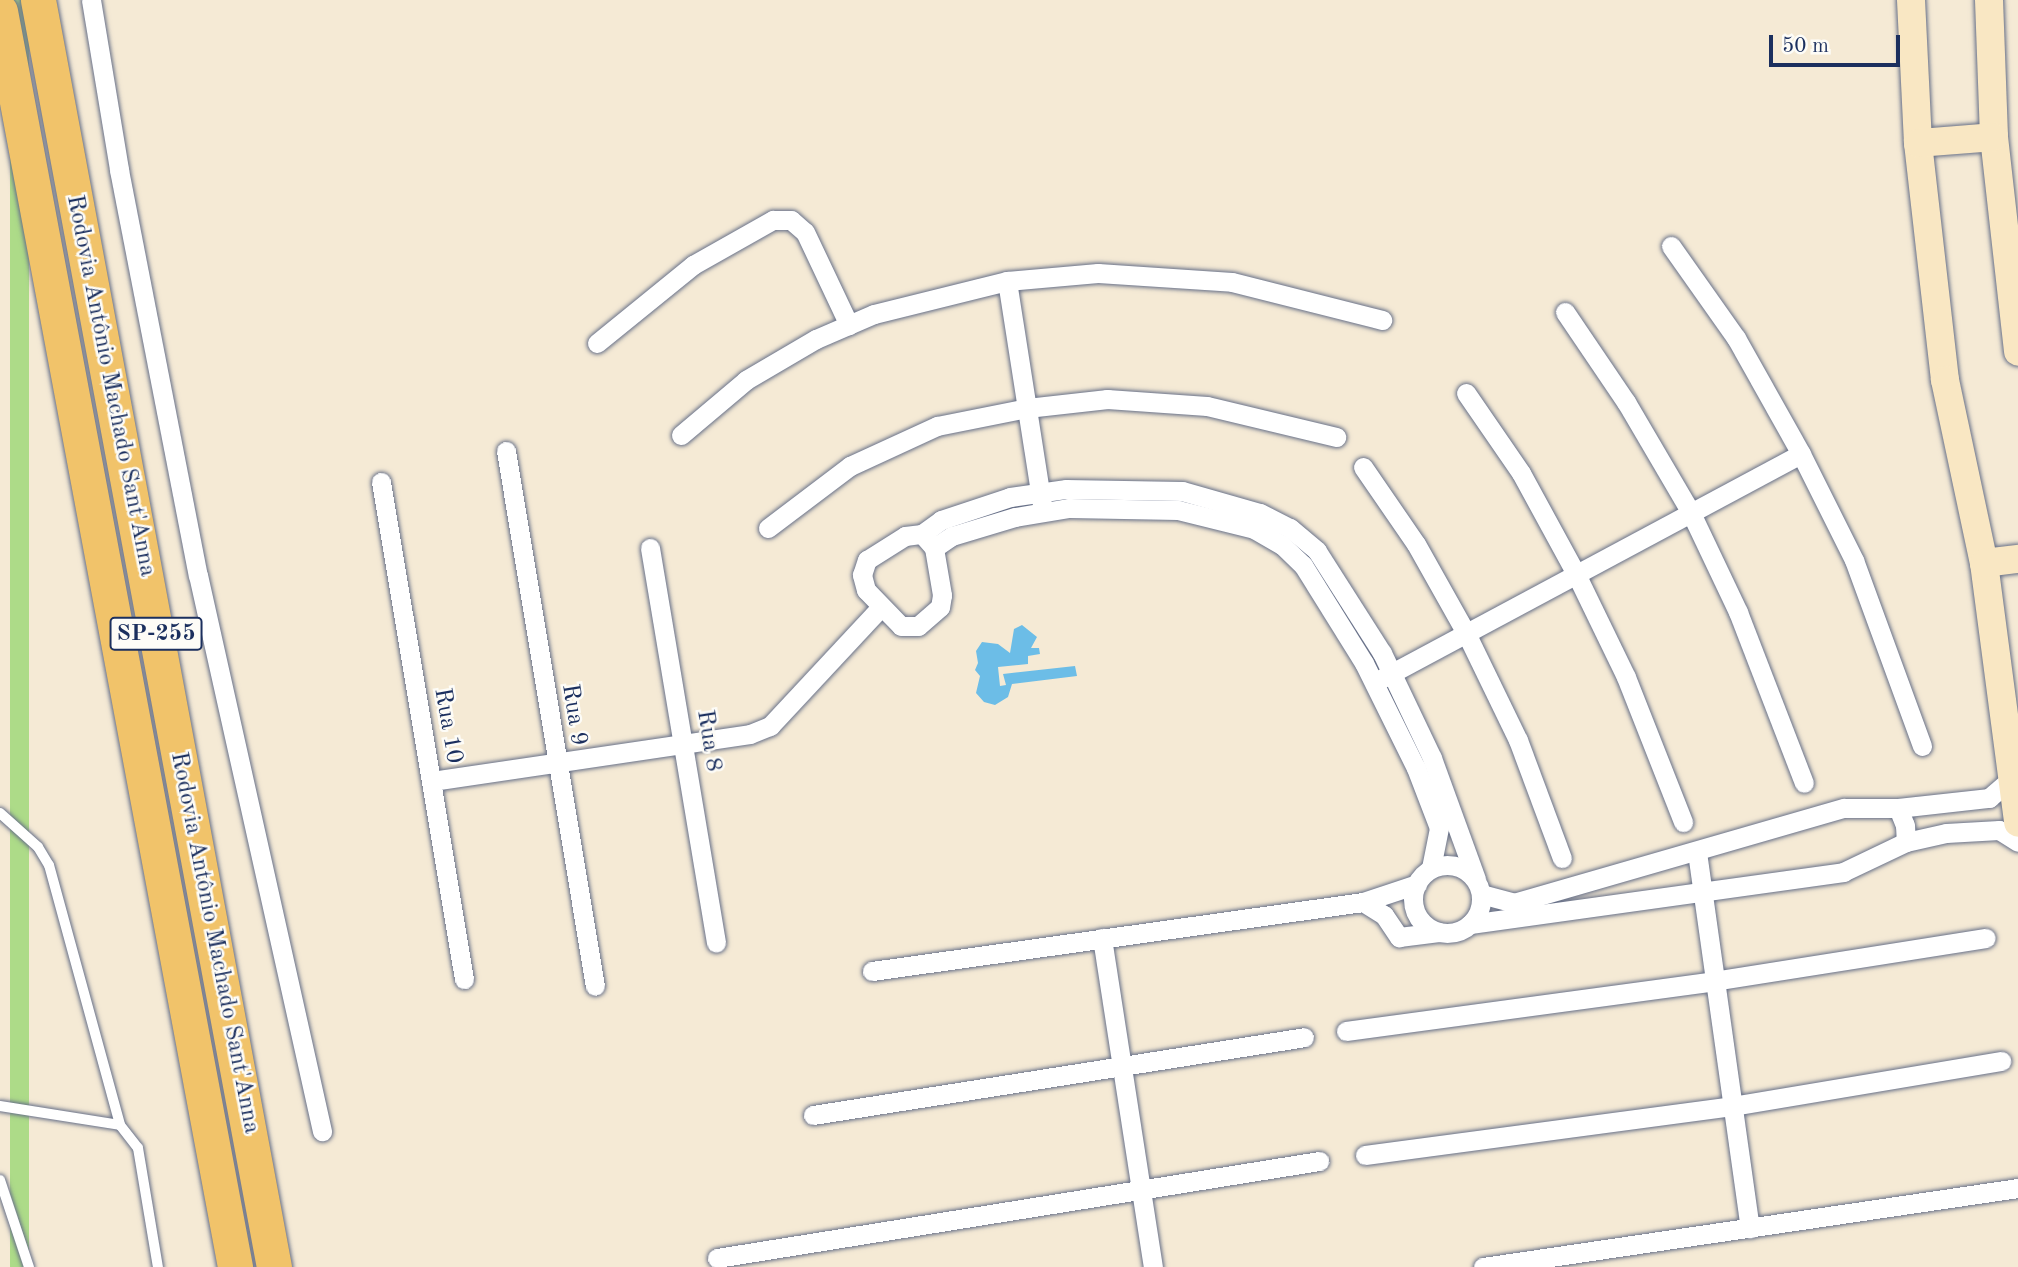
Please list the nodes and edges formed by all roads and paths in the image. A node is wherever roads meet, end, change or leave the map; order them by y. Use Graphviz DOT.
graph roads {
  1 [pos="38,0"];
  2 [pos="91,0"];
  3 [pos="1911,0"];
  4 [pos="1989,0"];
  5 [pos="0,11"];
  6 [pos="1994,137"];
  7 [pos="1918,143"];
  8 [pos="1671,246"];
  9 [pos="1007,281"];
  10 [pos="1566,312"];
  11 [pos="1382,320"];
  12 [pos="849,325"];
  13 [pos="597,343"];
  14 [pos="2018,352"];
  15 [pos="1466,393"];
  16 [pos="1027,408"];
  17 [pos="681,435"];
  18 [pos="1336,437"];
  19 [pos="506,451"];
  20 [pos="1801,454"];
  21 [pos="1363,467"];
  22 [pos="381,482"];
  23 [pos="1041,503"];
  24 [pos="1691,513"];
  25 [pos="768,528"];
  26 [pos="928,541"];
  27 [pos="650,548"];
  28 [pos="2018,559"];
  29 [pos="1984,563"];
  30 [pos="1577,574"];
  31 [pos="880,608"];
  32 [pos="1466,634"];
  33 [pos="1392,673"];
  34 [pos="1374,683"];
  35 [pos="684,744"];
  36 [pos="1922,746"];
  37 [pos="556,762"];
  38 [pos="2012,778"];
  39 [pos="432,780"];
  40 [pos="1804,783"];
  41 [pos="1898,808"];
  42 [pos="0,813"];
  43 [pos="1683,822"];
  44 [pos="2018,823"];
  45 [pos="1906,842"];
  46 [pos="2018,842"];
  47 [pos="1697,852"];
  48 [pos="1562,858"];
  49 [pos="1431,869"];
  50 [pos="1417,884"];
  51 [pos="1478,887"];
  52 [pos="1702,892"];
  53 [pos="1363,902"];
  54 [pos="1470,924"];
  55 [pos="1439,932"];
  56 [pos="1102,938"];
  57 [pos="1986,938"];
  58 [pos="716,943"];
  59 [pos="872,971"];
  60 [pos="464,979"];
  61 [pos="1714,981"];
  62 [pos="595,986"];
  63 [pos="1346,1031"];
  64 [pos="1304,1037"];
  65 [pos="2001,1061"];
  66 [pos="1123,1068"];
  67 [pos="0,1106"];
  68 [pos="1732,1106"];
  69 [pos="813,1115"];
  70 [pos="120,1125"];
  71 [pos="322,1131"];
  72 [pos="1365,1155"];
  73 [pos="1319,1161"];
  74 [pos="0,1180"];
  75 [pos="2018,1188"];
  76 [pos="1141,1191"];
  77 [pos="1750,1228"];
  78 [pos="718,1258"];
  79 [pos="29,1267"];
  80 [pos="158,1267"];
  81 [pos="235,1267"];
  82 [pos="274,1267"];
  83 [pos="1153,1267"];
  84 [pos="1483,1267"];
  1 -- 82 [label="highway, Rodovia Antônio Machado Sant'Anna / SP-255"];
  2 -- 71 [label="street"];
  3 -- 7 [label="street"];
  4 -- 6 [label="street"];
  5 -- 81 [label="highway, Rodovia Antônio Machado Sant'Anna / SP-255"];
  6 -- 7 [label="street"];
  6 -- 14 [label="street"];
  7 -- 29 [label="street"];
  8 -- 20 [label="street"];
  9 -- 11 [label="street"];
  9 -- 12 [label="street"];
  9 -- 16 [label="street"];
  10 -- 24 [label="street"];
  12 -- 13 [label="street"];
  12 -- 17 [label="street"];
  15 -- 30 [label="street"];
  16 -- 18 [label="street"];
  16 -- 23 [label="street"];
  16 -- 25 [label="street"];
  19 -- 37 [label="street, Rua 9"];
  20 -- 24 [label="street"];
  20 -- 36 [label="street"];
  21 -- 32 [label="street"];
  22 -- 39 [label="street, Rua 10"];
  23 -- 26 [label="street"];
  23 -- 33 [label="street"];
  23 -- 34 [label="street"];
  24 -- 30 [label="street"];
  24 -- 40 [label="street"];
  26 -- 31 [label="street"];
  26 -- 31 [label="street"];
  27 -- 35 [label="street, Rua 8"];
  28 -- 29 [label="street"];
  29 -- 38 [label="street"];
  30 -- 32 [label="street"];
  30 -- 43 [label="street"];
  31 -- 35 [label="street"];
  32 -- 33 [label="street"];
  32 -- 48 [label="street"];
  33 -- 34 [label="street"];
  33 -- 51 [label="street"];
  34 -- 49 [label="street"];
  35 -- 37 [label="street"];
  35 -- 58 [label="street, Rua 8"];
  37 -- 39 [label="street"];
  37 -- 62 [label="street, Rua 9"];
  38 -- 41 [label="street"];
  38 -- 44 [label="street"];
  39 -- 60 [label="street, Rua 10"];
  41 -- 45 [label="street"];
  41 -- 47 [label="street"];
  42 -- 70 [label="lane"];
  45 -- 46 [label="street"];
  45 -- 52 [label="street"];
  47 -- 51 [label="street"];
  47 -- 52 [label="street"];
  49 -- 50 [label="street"];
  49 -- 51 [label="street"];
  50 -- 53 [label="street"];
  50 -- 55 [label="street"];
  51 -- 54 [label="street"];
  52 -- 54 [label="street"];
  52 -- 61 [label="street"];
  53 -- 55 [label="street"];
  53 -- 56 [label="street"];
  54 -- 55 [label="street"];
  56 -- 59 [label="street"];
  56 -- 66 [label="street"];
  57 -- 61 [label="street"];
  61 -- 63 [label="street"];
  61 -- 68 [label="street"];
  64 -- 66 [label="street"];
  65 -- 68 [label="street"];
  66 -- 69 [label="street"];
  66 -- 76 [label="street"];
  67 -- 70 [label="lane"];
  68 -- 72 [label="street"];
  68 -- 77 [label="street"];
  70 -- 80 [label="lane"];
  73 -- 76 [label="street"];
  74 -- 79 [label="lane"];
  75 -- 77 [label="street"];
  76 -- 78 [label="street"];
  76 -- 83 [label="street"];
  77 -- 84 [label="street"];
}
